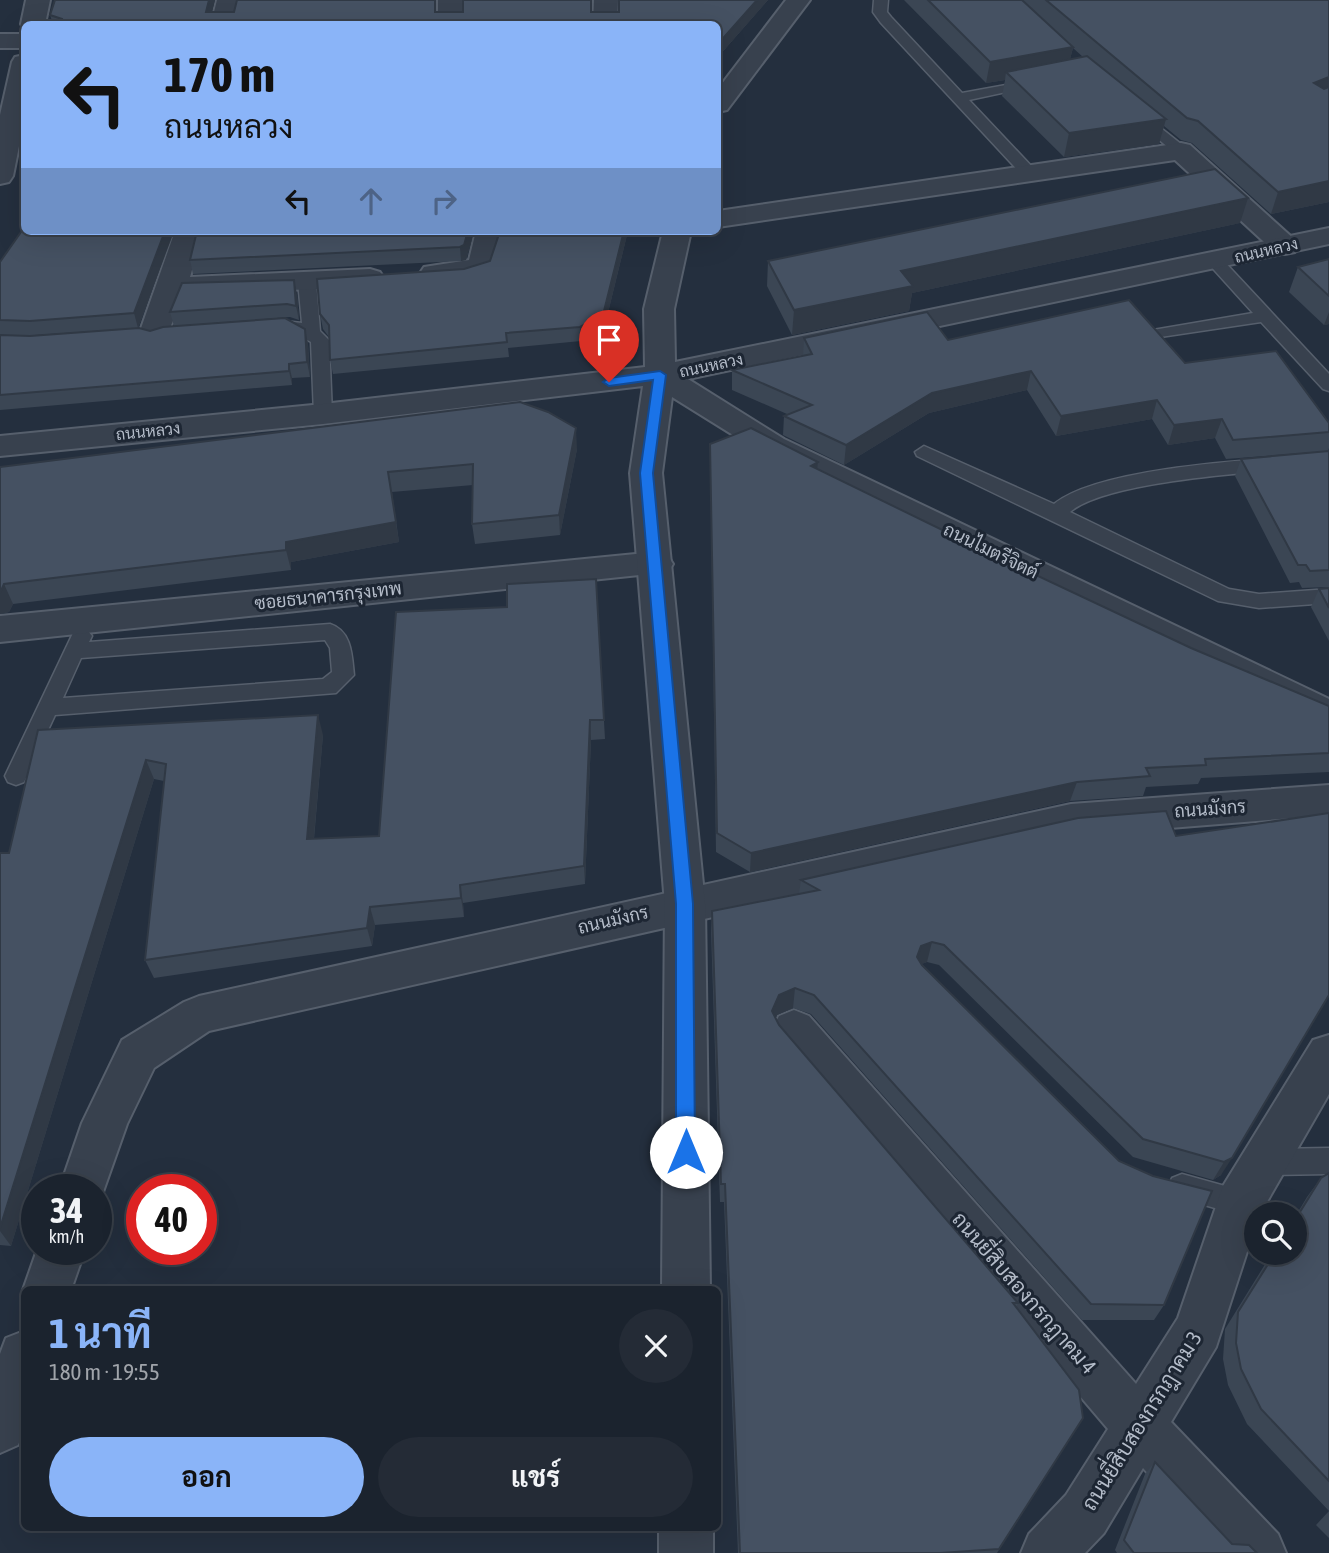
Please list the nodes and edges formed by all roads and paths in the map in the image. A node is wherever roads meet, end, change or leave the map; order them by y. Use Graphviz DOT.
graph roads {
  1 [pos="38,0"];
  2 [pos="229,0"];
  3 [pos="450,0"];
  4 [pos="606,0"];
  5 [pos="798,0"];
  6 [pos="881,0"];
  7 [pos="34,21"];
  8 [pos="224,21"];
  9 [pos="450,21"];
  10 [pos="605,21"];
  11 [pos="0,41"];
  12 [pos="21,41"];
  13 [pos="21,76"];
  14 [pos="1048,80"];
  15 [pos="721,97"];
  16 [pos="958,98"];
  17 [pos="1126,105"];
  18 [pos="1181,151"];
  19 [pos="1030,174"];
  20 [pos="0,176"];
  21 [pos="1216,182"];
  22 [pos="1178,190"];
  23 [pos="721,219"];
  24 [pos="188,235"];
  25 [pos="489,235"];
  26 [pos="676,235"];
  27 [pos="1329,236"];
  28 [pos="1285,246"];
  29 [pos="1214,261"];
  30 [pos="307,282"];
  31 [pos="172,286"];
  32 [pos="1265,316"];
  33 [pos="254,326"];
  34 [pos="312,332"];
  35 [pos="158,333"];
  36 [pos="1153,335"];
  37 [pos="660,375"];
  38 [pos="1329,385"];
  39 [pos="323,414"];
  40 [pos="0,446"];
  41 [pos="925,452"];
  42 [pos="1329,460"];
  43 [pos="1056,513"];
  44 [pos="656,564"];
  45 [pos="1329,596"];
  46 [pos="0,629"];
  47 [pos="82,635"];
  48 [pos="48,708"];
  49 [pos="1329,715"];
  50 [pos="16,776"];
  51 [pos="1329,800"];
  52 [pos="685,904"];
  53 [pos="793,1029"];
  54 [pos="1329,1054"];
  55 [pos="1329,1161"];
  56 [pos="87,1174"];
  57 [pos="1155,1180"];
  58 [pos="1252,1182"];
  59 [pos="56,1265"];
  60 [pos="48,1286"];
  61 [pos="686,1286"];
  62 [pos="21,1365"];
  63 [pos="0,1427"];
  64 [pos="1140,1427"];
  65 [pos="686,1531"];
  66 [pos="687,1553"];
  67 [pos="1048,1553"];
  68 [pos="1259,1553"];
  1 -- 7 [label="street"];
  2 -- 8 [label="street"];
  3 -- 9 [label="street"];
  4 -- 10 [label="street"];
  5 -- 15 [label="street"];
  6 -- 16 [label="lane"];
  11 -- 12 [label="street"];
  13 -- 20 [label="street"];
  14 -- 16 [label="lane"];
  16 -- 19 [label="lane"];
  17 -- 18 [label="lane"];
  18 -- 19 [label="street"];
  18 -- 21 [label="street"];
  19 -- 23 [label="street"];
  21 -- 22 [label="street"];
  21 -- 28 [label="street"];
  24 -- 31 [label="street"];
  25 -- 30 [label="street"];
  26 -- 37 [label="street"];
  27 -- 28 [label="street, ถนนหลวง"];
  28 -- 29 [label="street, ถนนหลวง"];
  29 -- 32 [label="lane"];
  29 -- 37 [label="street, ถนนหลวง"];
  30 -- 31 [label="street"];
  30 -- 34 [label="lane"];
  31 -- 35 [label="street"];
  32 -- 36 [label="lane"];
  32 -- 38 [label="lane"];
  33 -- 34 [label="lane"];
  34 -- 39 [label="lane"];
  37 -- 39 [label="street, ถนนหลวง"];
  37 -- 44 [label="street"];
  37 -- 49 [label="street, ถนนไมตรีจิตต์"];
  39 -- 40 [label="street, ถนนหลวง"];
  41 -- 43 [label="lane"];
  42 -- 43 [label="lane"];
  43 -- 45 [label="lane"];
  44 -- 47 [label="street, ซอยธนาคารกรุงเทพ"];
  44 -- 52 [label="street"];
  46 -- 47 [label="street, ซอยธนาคารกรุงเทพ"];
  47 -- 48 [label="lane"];
  47 -- 48 [label="lane"];
  48 -- 50 [label="lane"];
  51 -- 52 [label="street, ถนนมังกร"];
  52 -- 56 [label="street, ถนนมังกร"];
  52 -- 61 [label="street"];
  53 -- 64 [label="street, ถนนยี่สิบสองกรกฎาคม 4"];
  54 -- 58 [label="street, ถนนยี่สิบสองกรกฎาคม 3"];
  55 -- 58 [label="lane"];
  57 -- 58 [label="lane"];
  58 -- 64 [label="street, ถนนยี่สิบสองกรกฎาคม 3"];
  59 -- 60 [label="street"];
  62 -- 63 [label="street"];
  64 -- 67 [label="street, ถนนยี่สิบสองกรกฎาคม 3"];
  64 -- 68 [label="street, ถนนยี่สิบสองกรกฎาคม 4"];
  65 -- 66 [label="street"];
}
